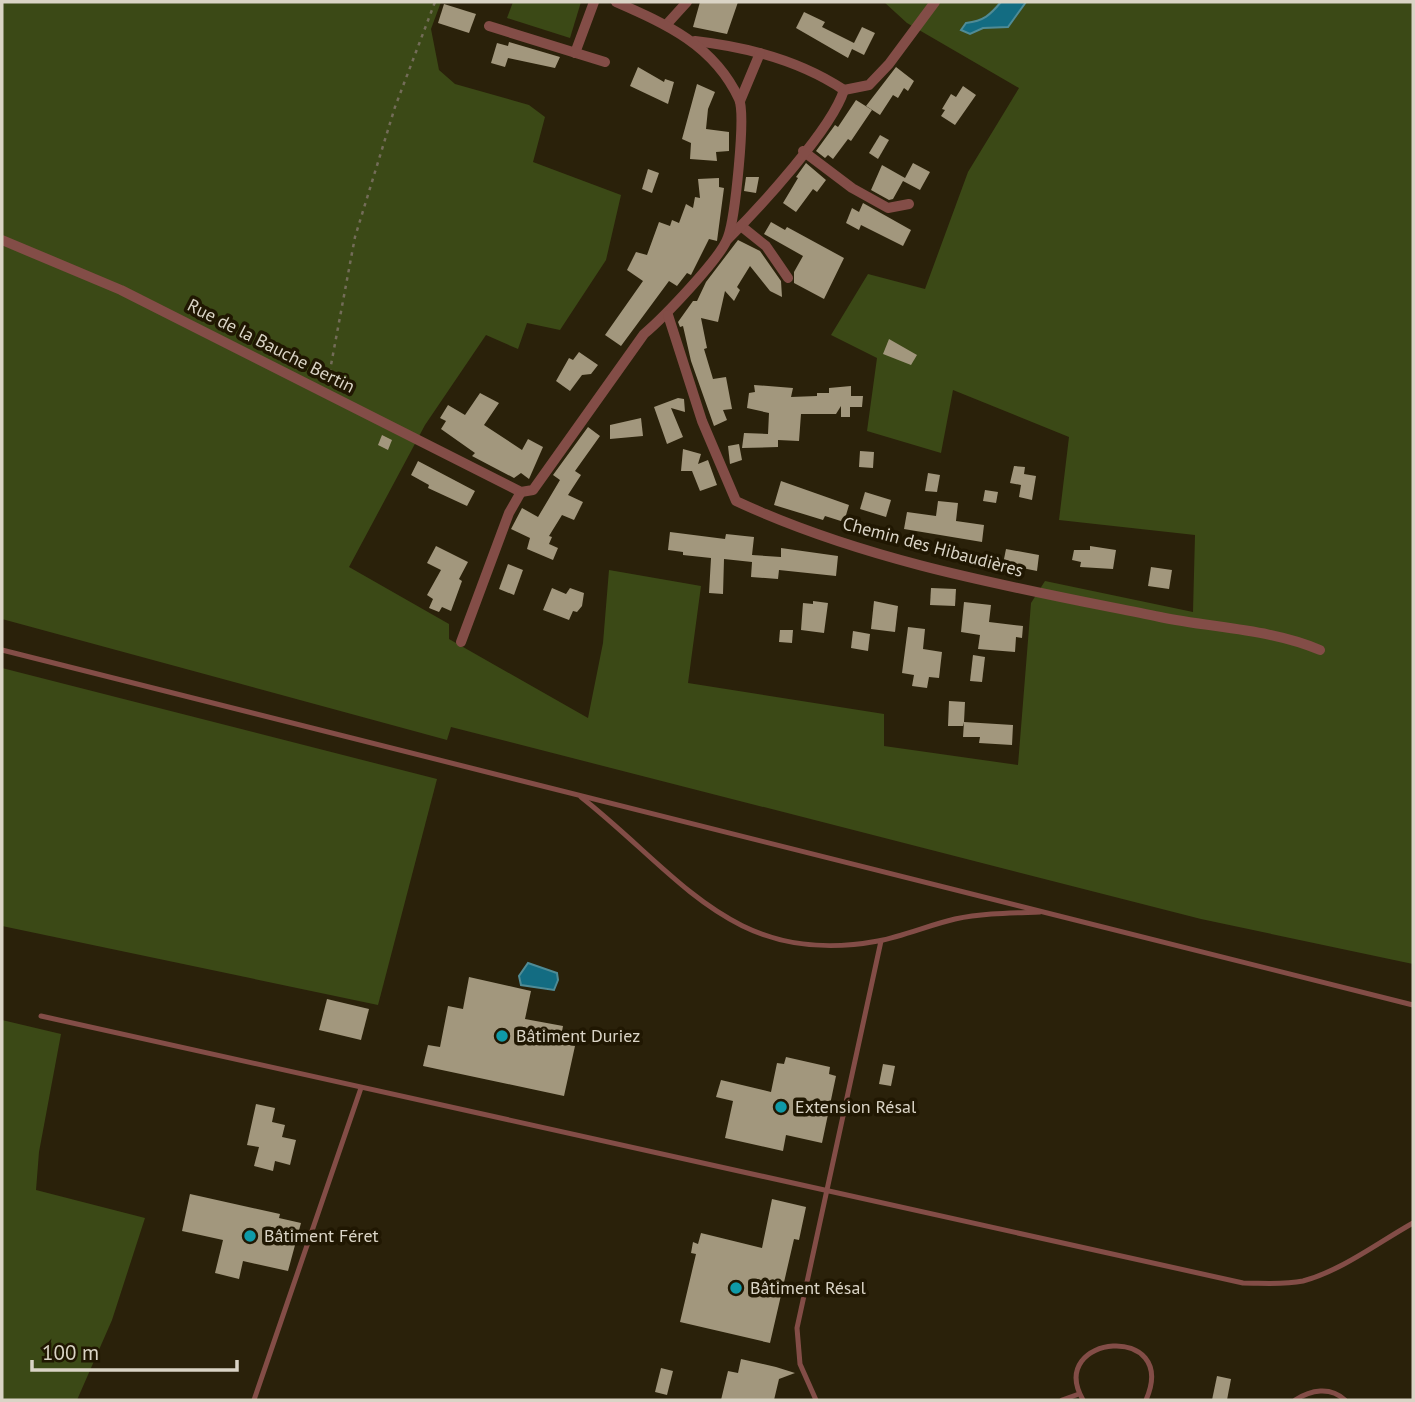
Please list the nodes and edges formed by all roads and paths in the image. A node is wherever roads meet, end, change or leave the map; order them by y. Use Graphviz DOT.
graph roads {
  1 [pos="435,2"];
  2 [pos="594,2"];
  3 [pos="616,2"];
  4 [pos="687,2"];
  5 [pos="935,2"];
  6 [pos="667,24"];
  7 [pos="489,26"];
  8 [pos="695,41"];
  9 [pos="575,53"];
  10 [pos="760,53"];
  11 [pos="605,62"];
  12 [pos="844,90"];
  13 [pos="740,101"];
  14 [pos="803,151"];
  15 [pos="909,204"];
  16 [pos="741,226"];
  17 [pos="728,239"];
  18 [pos="2,240"];
  19 [pos="788,278"];
  20 [pos="668,315"];
  21 [pos="325,393"];
  22 [pos="521,492"];
  23 [pos="461,642"];
  24 [pos="2,650"];
  25 [pos="1320,650"];
  26 [pos="579,795"];
  27 [pos="1047,911"];
  28 [pos="881,941"];
  29 [pos="1413,1005"];
  30 [pos="41,1016"];
  31 [pos="361,1088"];
  32 [pos="825,1189"];
  33 [pos="1413,1223"];
  34 [pos="1081,1397"];
  35 [pos="254,1400"];
  36 [pos="816,1400"];
  37 [pos="1062,1400"];
  38 [pos="1146,1400"];
  39 [pos="1295,1400"];
  40 [pos="1345,1400"];
  1 -- 21 [label="path"];
  2 -- 9 [label="street"];
  3 -- 6 [label="street"];
  4 -- 6 [label="street"];
  5 -- 12 [label="street"];
  6 -- 8 [label="street"];
  7 -- 9 [label="street"];
  8 -- 10 [label="street"];
  8 -- 13 [label="street"];
  9 -- 11 [label="street"];
  10 -- 12 [label="street"];
  10 -- 13 [label="street"];
  12 -- 14 [label="street"];
  13 -- 17 [label="street"];
  14 -- 15 [label="street"];
  14 -- 16 [label="street"];
  16 -- 17 [label="street"];
  16 -- 19 [label="street"];
  17 -- 20 [label="street"];
  18 -- 21 [label="street, Rue de la Bauche Bertin"];
  20 -- 22 [label="street"];
  20 -- 25 [label="street, Chemin des Hibaudières"];
  21 -- 22 [label="street, Rue de la Bauche Bertin"];
  22 -- 23 [label="street"];
  24 -- 26 [label="lane"];
  26 -- 27 [label="lane"];
  26 -- 28 [label="lane"];
  27 -- 28 [label="lane"];
  27 -- 29 [label="lane"];
  28 -- 32 [label="lane"];
  30 -- 31 [label="lane"];
  31 -- 32 [label="lane"];
  31 -- 35 [label="lane"];
  32 -- 33 [label="lane"];
  32 -- 36 [label="lane"];
  34 -- 37 [label="lane"];
  34 -- 38 [label="lane"];
  39 -- 40 [label="lane"];
}
